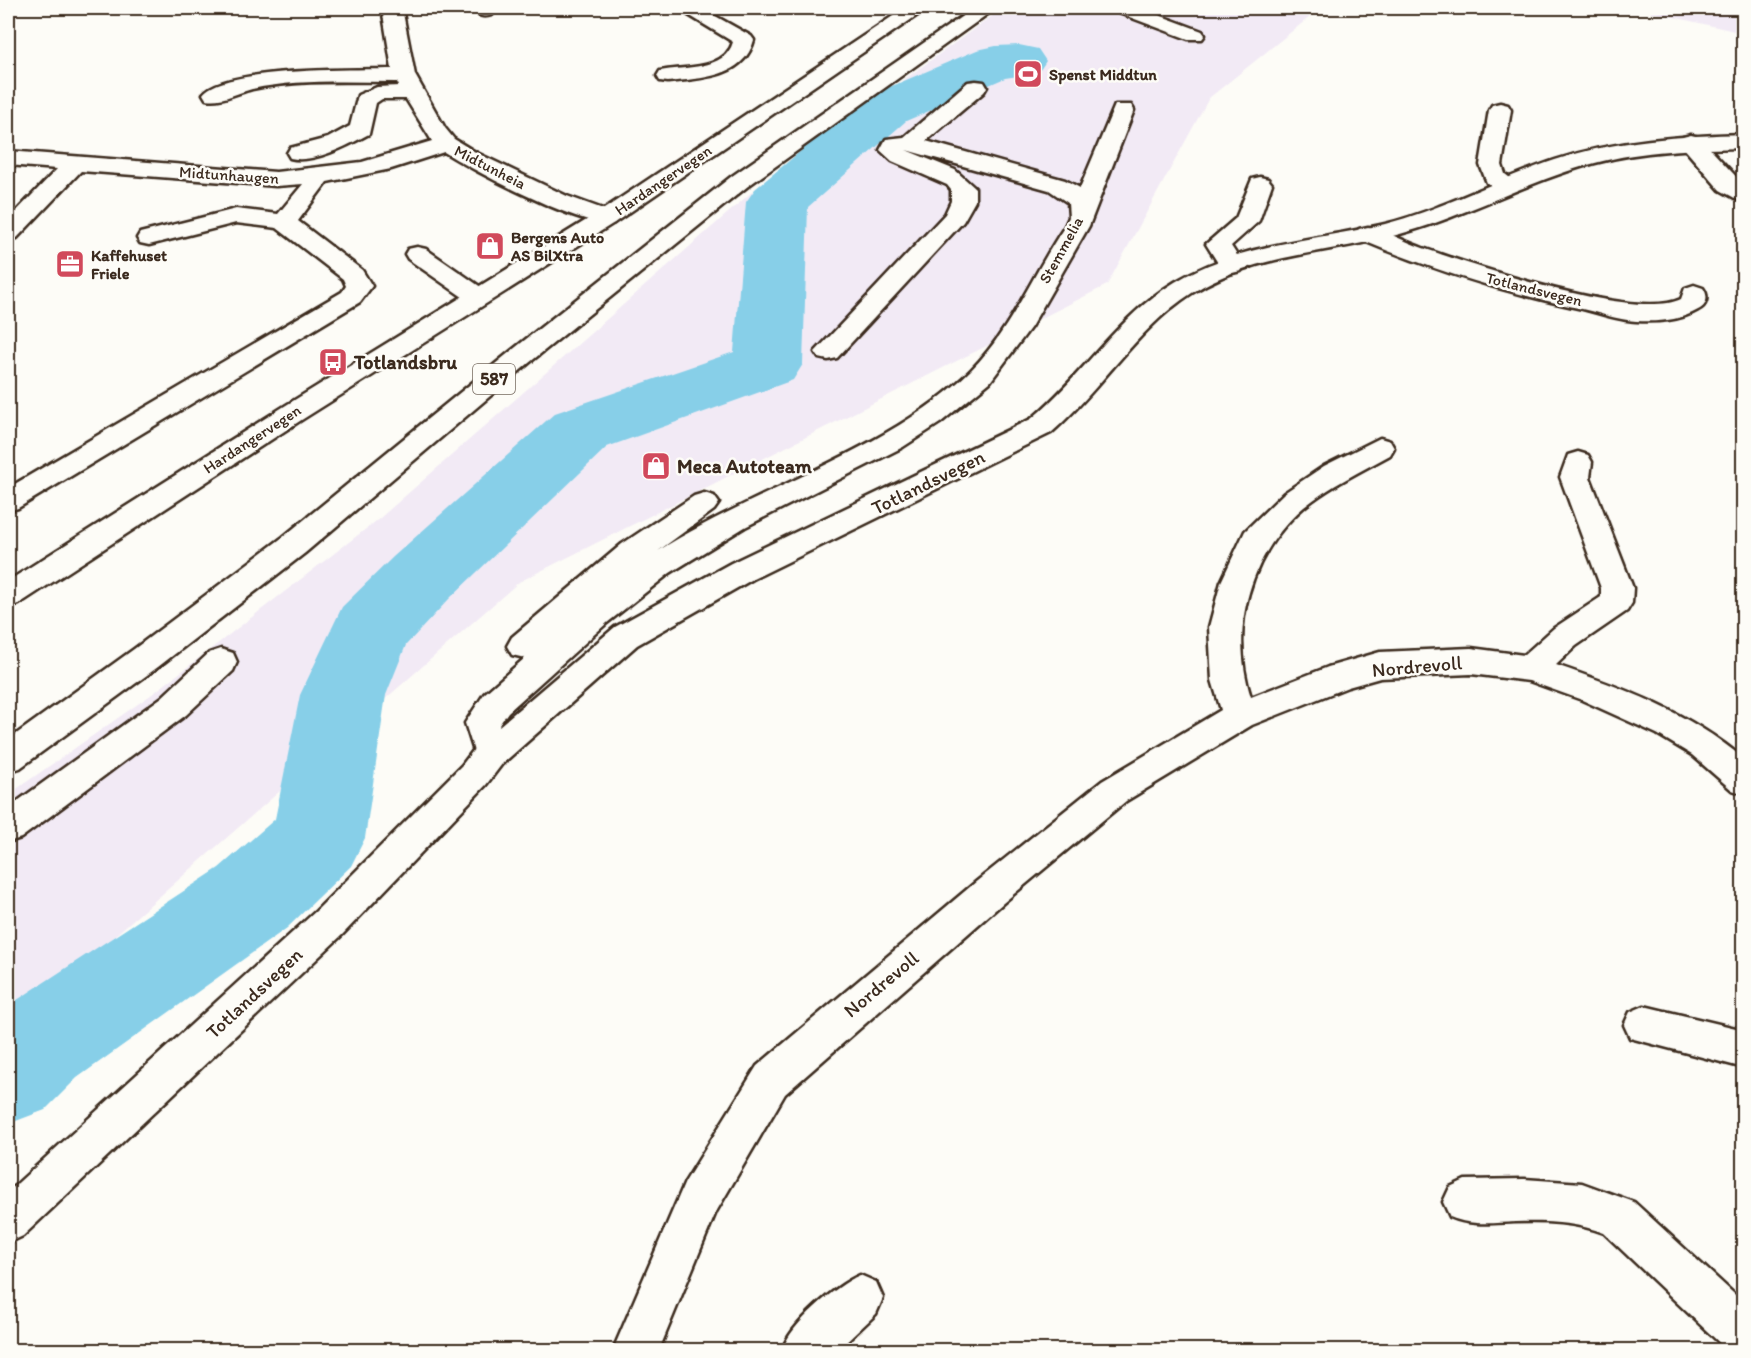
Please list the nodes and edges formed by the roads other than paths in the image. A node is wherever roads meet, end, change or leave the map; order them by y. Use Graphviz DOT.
graph roads {
  1 [pos="392,8"];
  2 [pos="687,8"];
  3 [pos="918,8"];
  4 [pos="986,8"];
  5 [pos="1123,8"];
  6 [pos="1195,35"];
  7 [pos="668,76"];
  8 [pos="408,84"];
  9 [pos="976,87"];
  10 [pos="214,94"];
  11 [pos="1123,110"];
  12 [pos="1500,110"];
  13 [pos="1743,141"];
  14 [pos="1692,142"];
  15 [pos="910,143"];
  16 [pos="446,144"];
  17 [pos="298,153"];
  18 [pos="8,158"];
  19 [pos="76,163"];
  20 [pos="318,178"];
  21 [pos="1260,184"];
  22 [pos="1507,185"];
  23 [pos="1743,196"];
  24 [pos="1083,208"];
  25 [pos="606,218"];
  26 [pos="284,222"];
  27 [pos="8,233"];
  28 [pos="1368,234"];
  29 [pos="149,238"];
  30 [pos="417,254"];
  31 [pos="1232,266"];
  32 [pos="1694,293"];
  33 [pos="479,297"];
  34 [pos="828,352"];
  35 [pos="1380,448"];
  36 [pos="1578,462"];
  37 [pos="8,501"];
  38 [pos="704,503"];
  39 [pos="646,559"];
  40 [pos="8,596"];
  41 [pos="523,646"];
  42 [pos="221,662"];
  43 [pos="1531,669"];
  44 [pos="1240,716"];
  45 [pos="490,754"];
  46 [pos="8,758"];
  47 [pos="1743,780"];
  48 [pos="8,826"];
  49 [pos="1644,1025"];
  50 [pos="1743,1049"];
  51 [pos="1465,1202"];
  52 [pos="8,1221"];
  53 [pos="860,1298"];
  54 [pos="1743,1335"];
  55 [pos="636,1350"];
  56 [pos="806,1350"];
  1 -- 8 [label="main road, Midtunheia"];
  2 -- 7 [label="main road"];
  3 -- 25 [label="main road, Hardangervegen"];
  4 -- 46 [label="main road, 587"];
  5 -- 6 [label="main road"];
  8 -- 10 [label="main road"];
  8 -- 16 [label="main road, Midtunheia"];
  8 -- 17 [label="main road"];
  9 -- 15 [label="main road"];
  11 -- 24 [label="main road"];
  12 -- 22 [label="main road"];
  13 -- 14 [label="main road, Totlandsvegen"];
  14 -- 22 [label="main road, Totlandsvegen"];
  14 -- 23 [label="main road"];
  15 -- 24 [label="main road, Stemmelia"];
  15 -- 34 [label="main road"];
  16 -- 20 [label="main road, Midtunhaugen"];
  16 -- 25 [label="main road, Midtunheia"];
  18 -- 19 [label="main road, Midtunhaugen"];
  19 -- 20 [label="main road, Midtunhaugen"];
  19 -- 27 [label="main road"];
  20 -- 26 [label="main road"];
  21 -- 31 [label="main road"];
  22 -- 28 [label="main road, Totlandsvegen"];
  24 -- 39 [label="main road, Stemmelia"];
  25 -- 33 [label="main road, Hardangervegen"];
  26 -- 29 [label="main road"];
  26 -- 37 [label="main road"];
  28 -- 31 [label="main road, Totlandsvegen"];
  28 -- 32 [label="main road, Totlandsvegen"];
  30 -- 33 [label="main road"];
  31 -- 45 [label="main road, Totlandsvegen"];
  33 -- 40 [label="main road, Hardangervegen"];
  35 -- 44 [label="main road"];
  36 -- 43 [label="main road"];
  38 -- 39 [label="main road"];
  39 -- 41 [label="main road"];
  39 -- 45 [label="main road"];
  42 -- 48 [label="main road"];
  43 -- 44 [label="main road, Nordrevoll"];
  43 -- 47 [label="main road, Nordrevoll"];
  44 -- 55 [label="main road, Nordrevoll"];
  45 -- 52 [label="main road, Totlandsvegen"];
  49 -- 50 [label="main road"];
  51 -- 54 [label="main road"];
  53 -- 56 [label="main road"];
}
